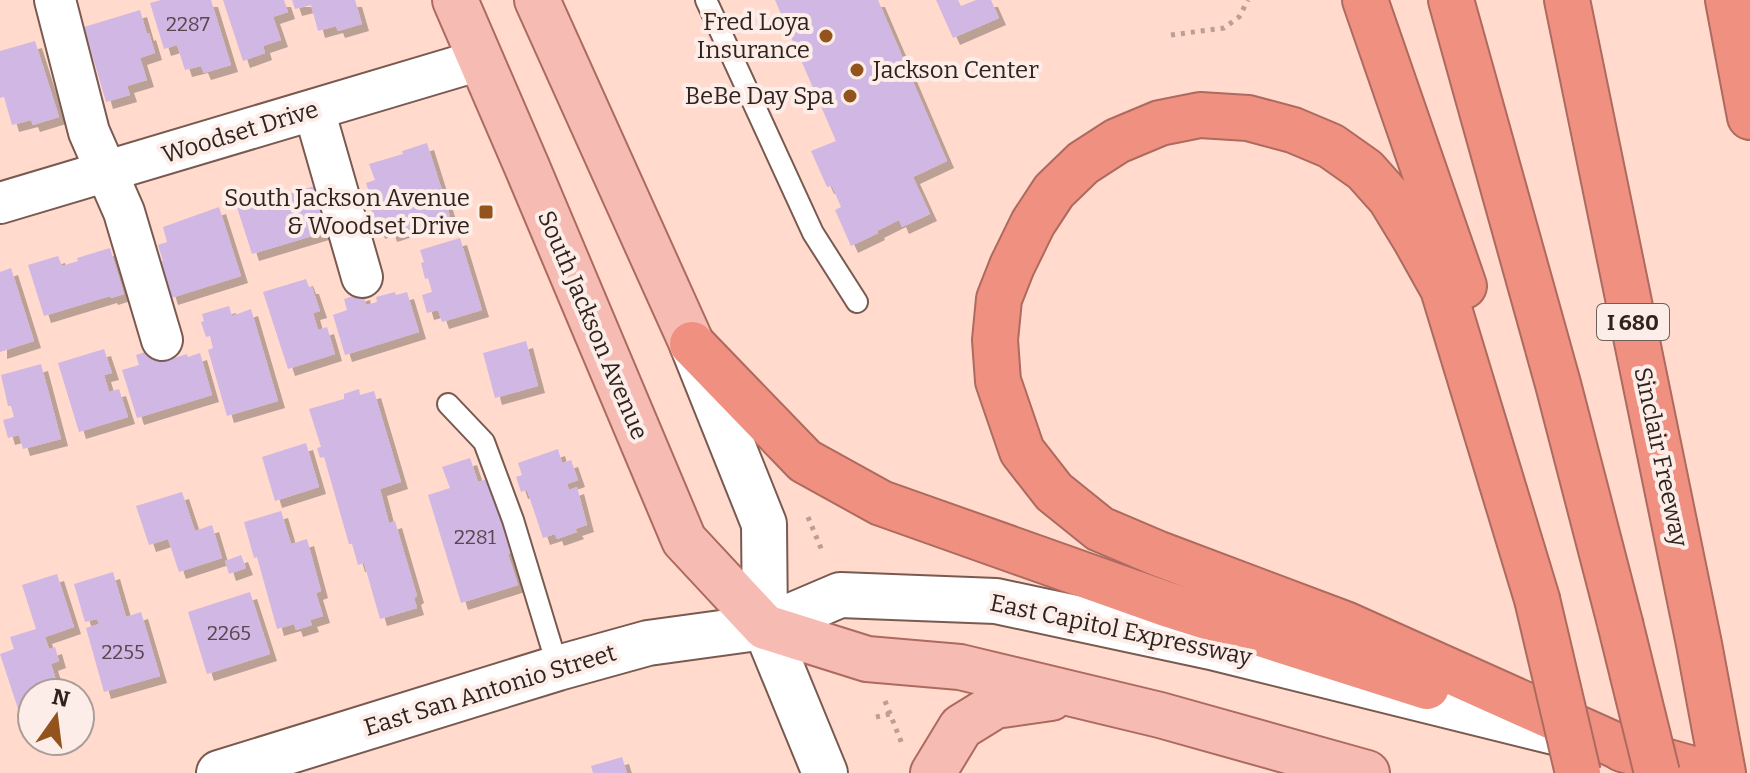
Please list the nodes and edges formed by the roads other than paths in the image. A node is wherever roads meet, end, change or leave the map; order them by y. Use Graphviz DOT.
graph roads {
  1 [pos="55,0"];
  2 [pos="455,0"];
  3 [pos="537,0"];
  4 [pos="706,0"];
  5 [pos="1365,0"];
  6 [pos="1451,0"];
  7 [pos="1567,0"];
  8 [pos="1728,0"];
  9 [pos="480,60"];
  10 [pos="314,110"];
  11 [pos="1750,117"];
  12 [pos="107,171"];
  13 [pos="0,203"];
  14 [pos="362,277"];
  15 [pos="857,302"];
  16 [pos="162,340"];
  17 [pos="692,344"];
  18 [pos="448,404"];
  19 [pos="1537,599"];
  20 [pos="765,627"];
  21 [pos="558,668"];
  22 [pos="1160,715"];
  23 [pos="1641,761"];
  24 [pos="920,764"];
  25 [pos="227,772"];
  26 [pos="825,773"];
  27 [pos="1367,773"];
  28 [pos="1578,773"];
  29 [pos="1707,773"];
  30 [pos="1723,773"];
  1 -- 12 [label="street"];
  2 -- 9 [label="main road, South Jackson Avenue"];
  3 -- 17 [label="main road, South Jackson Avenue"];
  4 -- 15 [label="lane"];
  5 -- 19 [label="highway"];
  6 -- 23 [label="highway, bridge"];
  7 -- 30 [label="highway, Sinclair Freeway / I 680"];
  8 -- 11 [label="highway"];
  9 -- 10 [label="street, Woodset Drive"];
  9 -- 20 [label="main road, South Jackson Avenue"];
  10 -- 12 [label="street, Woodset Drive"];
  10 -- 14 [label="street"];
  12 -- 13 [label="street, Woodset Drive"];
  12 -- 16 [label="street"];
  17 -- 20 [label="main road, South Jackson Avenue"];
  17 -- 23 [label="highway"];
  18 -- 21 [label="lane"];
  19 -- 23 [label="highway"];
  19 -- 28 [label="highway, bridge"];
  20 -- 21 [label="main road, East San Antonio Street"];
  20 -- 22 [label="main road"];
  20 -- 23 [label="main road, East Capitol Expressway"];
  20 -- 26 [label="main road, South Jackson Avenue"];
  21 -- 25 [label="main road, East San Antonio Street"];
  22 -- 24 [label="main road"];
  22 -- 27 [label="main road"];
  23 -- 29 [label="highway, East Capitol Expressway"];
}
